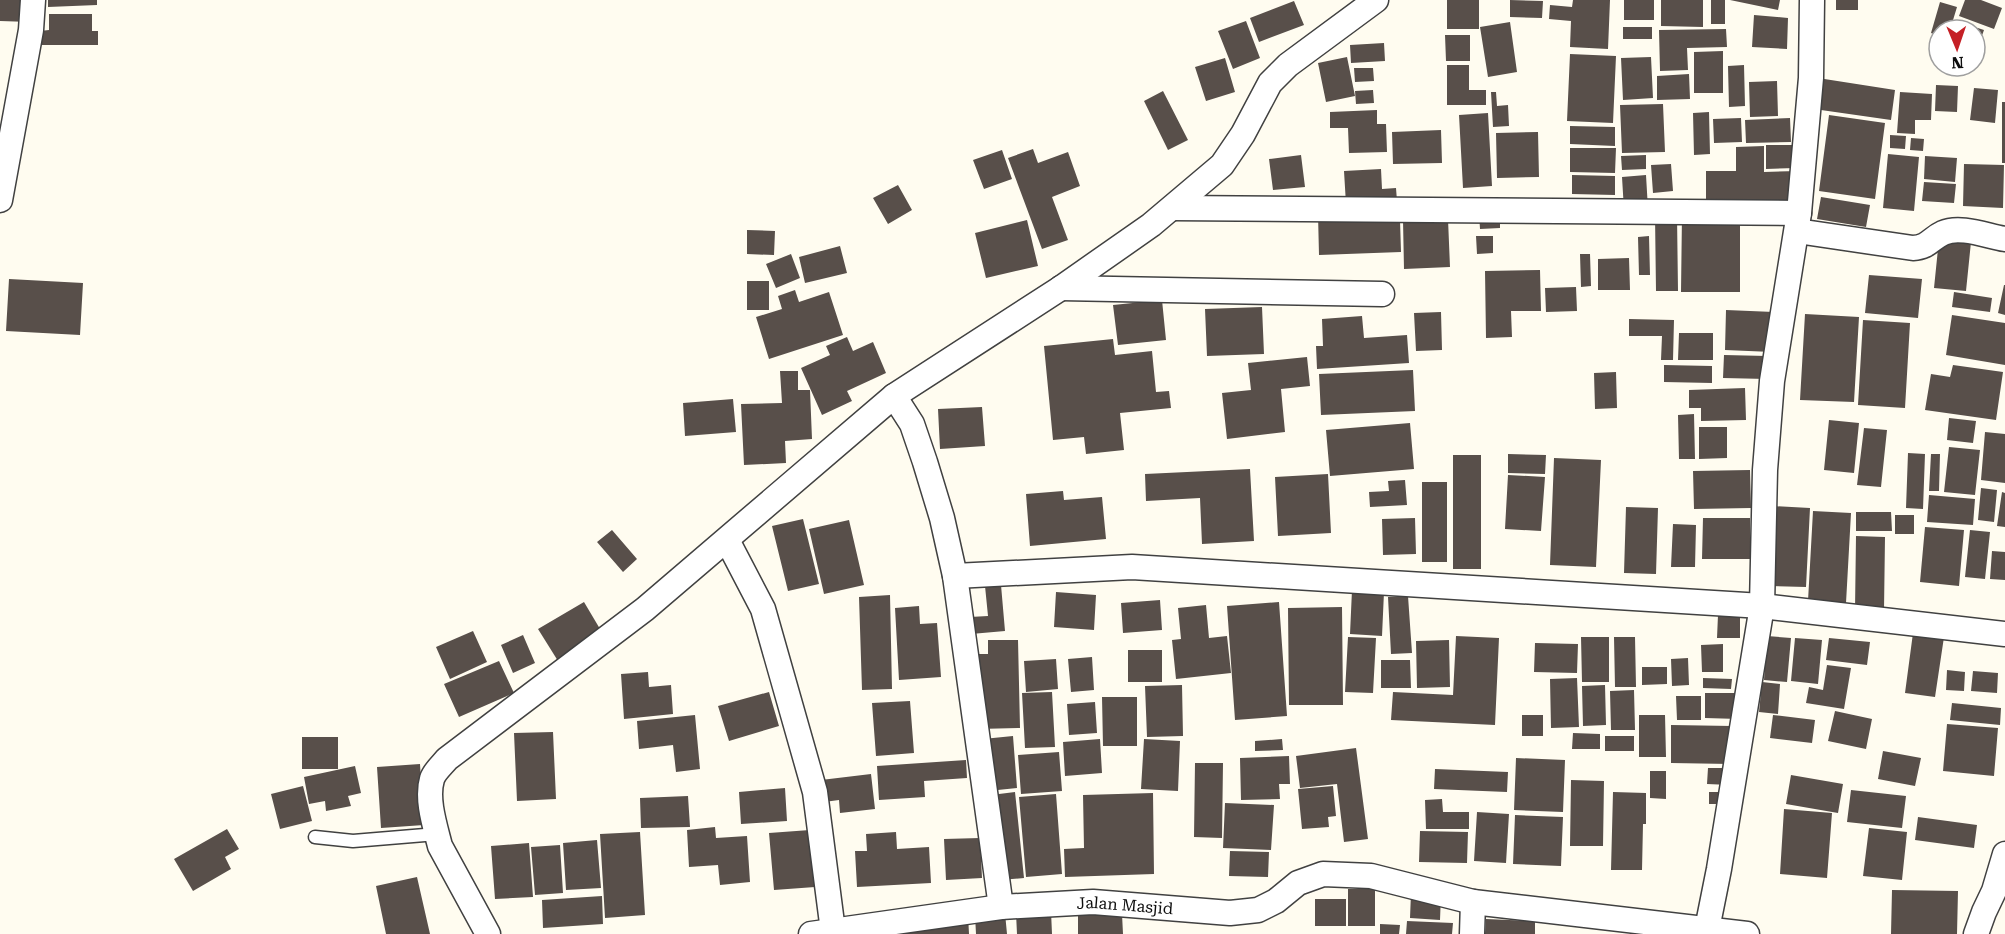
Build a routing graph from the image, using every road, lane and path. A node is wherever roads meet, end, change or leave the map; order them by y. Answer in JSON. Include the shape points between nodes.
{"nodes":[{"id":1,"x":33,"y":0,"type":"edge"},
{"id":2,"x":1376,"y":0,"type":"edge"},
{"id":3,"x":1812,"y":0,"type":"edge"},
{"id":4,"x":0,"y":200,"type":"edge"},
{"id":5,"x":1172,"y":208,"type":"junction"},
{"id":6,"x":1798,"y":222,"type":"junction"},
{"id":7,"x":2005,"y":239,"type":"edge"},
{"id":8,"x":1061,"y":288,"type":"junction"},
{"id":9,"x":1382,"y":294,"type":"dead end"},
{"id":10,"x":894,"y":396,"type":"junction"},
{"id":11,"x":727,"y":540,"type":"junction"},
{"id":12,"x":955,"y":576,"type":"junction"},
{"id":13,"x":1762,"y":606,"type":"junction"},
{"id":14,"x":2005,"y":634,"type":"edge"},
{"id":15,"x":437,"y":834,"type":"junction"},
{"id":16,"x":315,"y":837,"type":"dead end"},
{"id":17,"x":2005,"y":854,"type":"edge"},
{"id":18,"x":1473,"y":902,"type":"junction"},
{"id":19,"x":1001,"y":907,"type":"junction"},
{"id":20,"x":1707,"y":929,"type":"junction"},
{"id":21,"x":822,"y":932,"type":"edge"},
{"id":22,"x":488,"y":934,"type":"edge"},
{"id":23,"x":1472,"y":934,"type":"edge"},
{"id":24,"x":1747,"y":934,"type":"edge"},
{"id":25,"x":1977,"y":934,"type":"edge"}],
"edges":[{"from":1,"to":4,"type":"street"},
{"from":2,"to":5,"type":"street","via":[[1288,64],[1270,83],[1222,165]]},
{"from":3,"to":6,"type":"street"},
{"from":5,"to":6,"type":"street"},
{"from":5,"to":8,"type":"street"},
{"from":6,"to":7,"type":"street","via":[[1913,249],[1923,248],[1942,234],[1956,230]]},
{"from":6,"to":13,"type":"street","via":[[1772,381],[1765,470]]},
{"from":8,"to":9,"type":"street"},
{"from":8,"to":10,"type":"street"},
{"from":10,"to":11,"type":"street"},
{"from":10,"to":12,"type":"street","via":[[912,424],[925,462]]},
{"from":11,"to":15,"type":"street","via":[[645,609],[447,759],[432,778],[431,803]]},
{"from":11,"to":21,"type":"street","via":[[763,609],[815,792]]},
{"from":12,"to":13,"type":"street","via":[[1132,567]]},
{"from":12,"to":19,"type":"street"},
{"from":13,"to":14,"type":"street"},
{"from":13,"to":20,"type":"street"},
{"from":15,"to":16,"type":"lane","via":[[353,841]]},
{"from":15,"to":22,"type":"street"},
{"from":17,"to":25,"type":"street"},
{"from":18,"to":19,"type":"street","name":"Jalan Masjid","via":[[1371,876],[1323,874],[1298,883],[1258,910],[1230,913],[1093,902]]},
{"from":18,"to":20,"type":"street","name":"Jalan Masjid"},
{"from":18,"to":23,"type":"street"},
{"from":19,"to":21,"type":"street","name":"Jalan Masjid"},
{"from":20,"to":24,"type":"street","name":"Jalan Masjid"}]}
